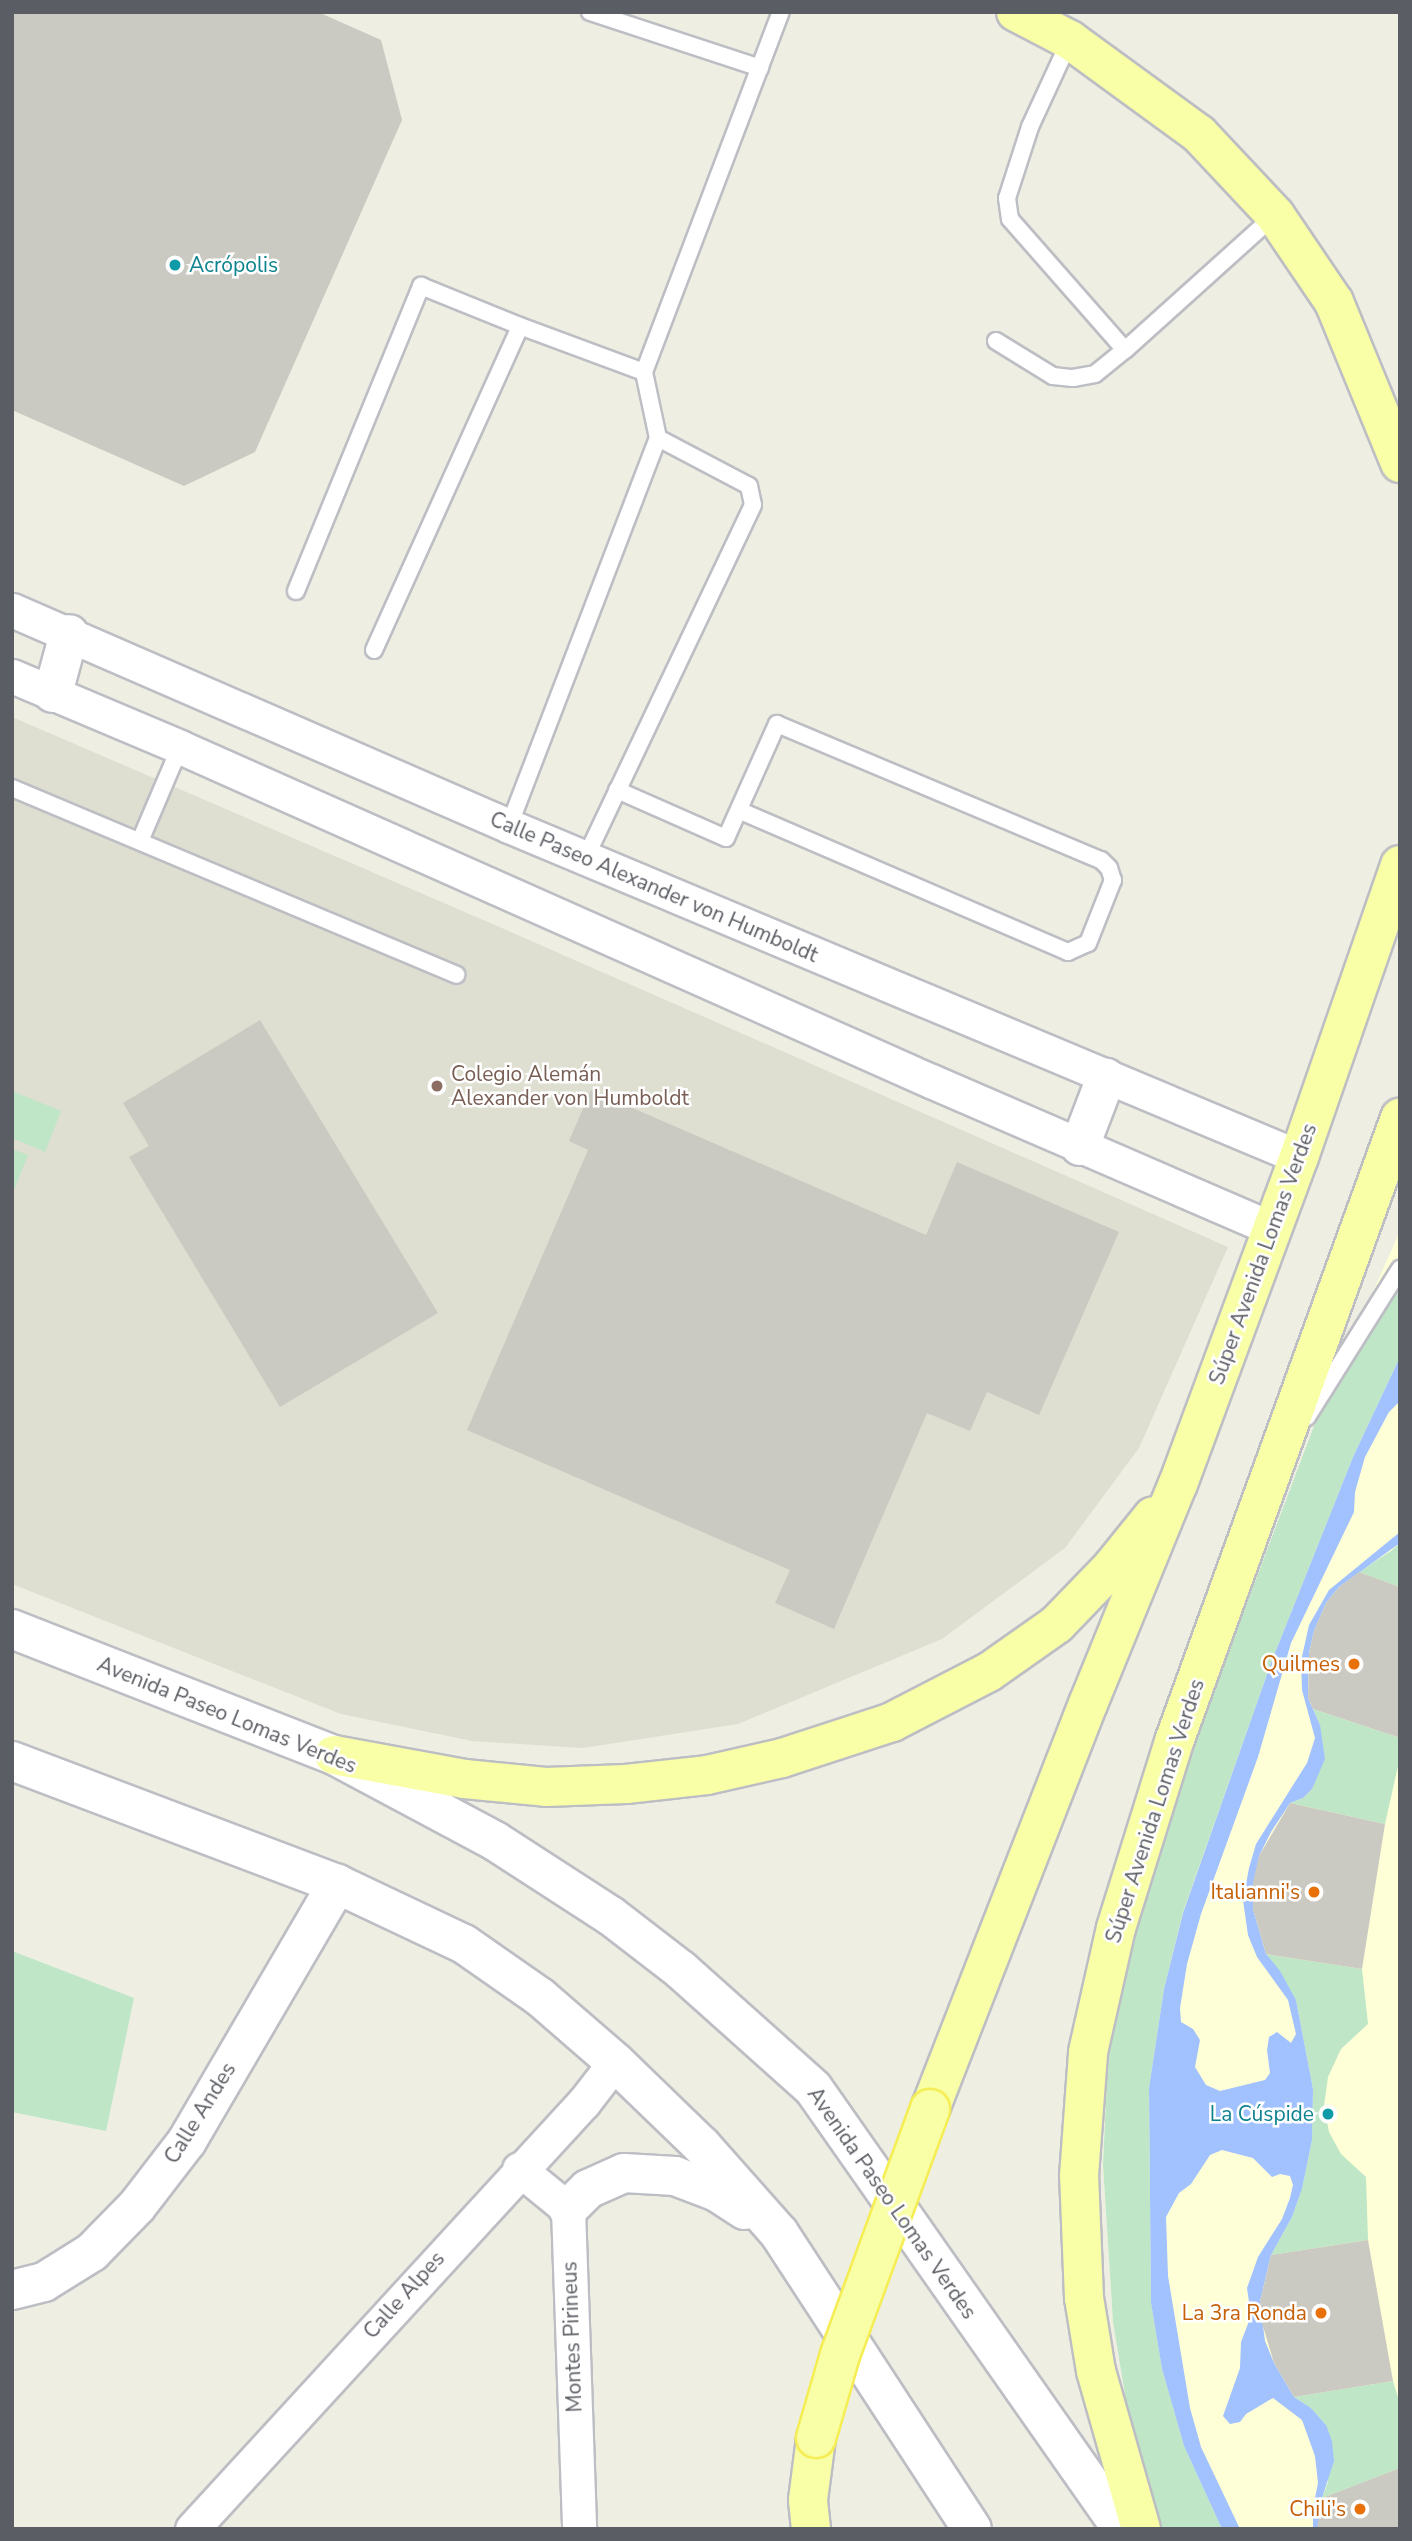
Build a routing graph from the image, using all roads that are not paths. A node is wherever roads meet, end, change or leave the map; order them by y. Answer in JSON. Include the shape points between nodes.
{"nodes":[{"id":1,"x":590,"y":12,"type":"edge"},
{"id":2,"x":781,"y":12,"type":"edge"},
{"id":3,"x":1016,"y":12,"type":"edge"},
{"id":4,"x":1070,"y":40,"type":"junction"},
{"id":5,"x":760,"y":68,"type":"junction"},
{"id":6,"x":1275,"y":215,"type":"junction"},
{"id":7,"x":520,"y":326,"type":"junction"},
{"id":8,"x":996,"y":341,"type":"dead end"},
{"id":9,"x":1125,"y":350,"type":"junction"},
{"id":10,"x":644,"y":372,"type":"junction"},
{"id":11,"x":658,"y":438,"type":"junction"},
{"id":12,"x":1400,"y":463,"type":"edge"},
{"id":13,"x":296,"y":591,"type":"dead end"},
{"id":14,"x":12,"y":610,"type":"edge"},
{"id":15,"x":69,"y":634,"type":"junction"},
{"id":16,"x":374,"y":650,"type":"dead end"},
{"id":17,"x":12,"y":676,"type":"edge"},
{"id":18,"x":53,"y":693,"type":"junction"},
{"id":19,"x":180,"y":747,"type":"junction"},
{"id":20,"x":12,"y":788,"type":"edge"},
{"id":21,"x":617,"y":790,"type":"junction"},
{"id":22,"x":739,"y":810,"type":"junction"},
{"id":23,"x":509,"y":826,"type":"junction"},
{"id":24,"x":140,"y":841,"type":"junction"},
{"id":25,"x":585,"y":859,"type":"junction"},
{"id":26,"x":1400,"y":865,"type":"edge"},
{"id":27,"x":456,"y":975,"type":"dead end"},
{"id":28,"x":1106,"y":1078,"type":"junction"},
{"id":29,"x":1400,"y":1118,"type":"edge"},
{"id":30,"x":1080,"y":1146,"type":"junction"},
{"id":31,"x":1299,"y":1157,"type":"junction"},
{"id":32,"x":1271,"y":1228,"type":"junction"},
{"id":33,"x":1400,"y":1269,"type":"edge"},
{"id":34,"x":1269,"y":1479,"type":"junction"},
{"id":35,"x":1178,"y":1484,"type":"junction"},
{"id":36,"x":12,"y":1629,"type":"edge"},
{"id":37,"x":334,"y":1755,"type":"junction"},
{"id":38,"x":12,"y":1761,"type":"edge"},
{"id":39,"x":337,"y":1884,"type":"junction"},
{"id":40,"x":615,"y":2062,"type":"junction"},
{"id":41,"x":519,"y":2169,"type":"junction"},
{"id":42,"x":568,"y":2209,"type":"junction"},
{"id":43,"x":779,"y":2233,"type":"junction"},
{"id":44,"x":12,"y":2290,"type":"edge"},
{"id":45,"x":191,"y":2529,"type":"edge"},
{"id":46,"x":579,"y":2529,"type":"edge"},
{"id":47,"x":811,"y":2529,"type":"edge"},
{"id":48,"x":972,"y":2529,"type":"edge"},
{"id":49,"x":1122,"y":2529,"type":"edge"},
{"id":50,"x":1141,"y":2529,"type":"edge"}],
"edges":[{"from":1,"to":5,"type":"lane"},
{"from":2,"to":5,"type":"lane"},
{"from":3,"to":4,"type":"main road"},
{"from":4,"to":6,"type":"main road","via":[[1199,134]]},
{"from":4,"to":9,"type":"lane","via":[[1030,127],[1007,198],[1010,219]]},
{"from":5,"to":10,"type":"lane"},
{"from":6,"to":9,"type":"lane"},
{"from":6,"to":12,"type":"main road","via":[[1334,302]]},
{"from":7,"to":10,"type":"lane"},
{"from":7,"to":13,"type":"lane","via":[[421,286]]},
{"from":7,"to":16,"type":"lane"},
{"from":8,"to":9,"type":"lane","via":[[1053,376],[1073,378],[1095,374]]},
{"from":10,"to":11,"type":"lane"},
{"from":11,"to":21,"type":"lane","via":[[749,486],[753,505]]},
{"from":11,"to":23,"type":"lane"},
{"from":14,"to":15,"type":"street","name":"Calle Paseo Alexander von Humboldt"},
{"from":15,"to":18,"type":"main road"},
{"from":15,"to":23,"type":"street","name":"Calle Paseo Alexander von Humboldt"},
{"from":17,"to":18,"type":"street"},
{"from":18,"to":19,"type":"street"},
{"from":19,"to":24,"type":"lane"},
{"from":19,"to":30,"type":"street"},
{"from":20,"to":24,"type":"lane"},
{"from":21,"to":22,"type":"lane","via":[[726,838]]},
{"from":21,"to":25,"type":"lane"},
{"from":22,"to":22,"type":"lane","via":[[777,724],[1101,860],[1112,880],[1088,943],[1068,952]]},
{"from":23,"to":25,"type":"street","name":"Calle Paseo Alexander von Humboldt"},
{"from":24,"to":27,"type":"lane"},
{"from":25,"to":28,"type":"street","name":"Calle Paseo Alexander von Humboldt"},
{"from":26,"to":31,"type":"main road","name":"Súper Avenida Lomas Verdes"},
{"from":28,"to":30,"type":"main road"},
{"from":28,"to":31,"type":"street","name":"Calle Paseo Alexander von Humboldt"},
{"from":29,"to":34,"type":"main road","name":"Súper Avenida Lomas Verdes"},
{"from":30,"to":32,"type":"street"},
{"from":31,"to":32,"type":"main road","name":"Súper Avenida Lomas Verdes"},
{"from":32,"to":35,"type":"main road","name":"Súper Avenida Lomas Verdes"},
{"from":33,"to":34,"type":"lane"},
{"from":34,"to":50,"type":"main road","name":"Súper Avenida Lomas Verdes","via":[[1175,1739],[1116,1928],[1088,2052],[1079,2176],[1084,2298],[1096,2371]]},
{"from":35,"to":37,"type":"main road","via":[[1112,1567],[1057,1623],[989,1672],[892,1721],[782,1758],[707,1775],[546,1787],[465,1779]]},
{"from":35,"to":47,"type":"main road","name":"Súper Avenida Lomas Verdes","bridge":true,"via":[[930,2109],[840,2355],[816,2438],[808,2500]]},
{"from":36,"to":37,"type":"main road","name":"Avenida Paseo Lomas Verdes"},
{"from":37,"to":49,"type":"main road","name":"Avenida Paseo Lomas Verdes","via":[[495,1841],[611,1916],[681,1970],[813,2088]]},
{"from":38,"to":39,"type":"main road"},
{"from":39,"to":40,"type":"main road","via":[[464,1944],[540,1997]]},
{"from":39,"to":44,"type":"main road","name":"Calle Andes","via":[[187,2141],[137,2206],[92,2252],[44,2282]]},
{"from":40,"to":41,"type":"street","name":"Calle Alpes","via":[[584,2102]]},
{"from":40,"to":43,"type":"main road","via":[[702,2146]]},
{"from":41,"to":42,"type":"street"},
{"from":41,"to":45,"type":"street","name":"Calle Alpes"},
{"from":42,"to":43,"type":"main road","via":[[588,2189],[624,2173],[675,2176],[717,2192]]},
{"from":42,"to":46,"type":"street","name":"Montes Pirineus"},
{"from":43,"to":48,"type":"main road"}]}
